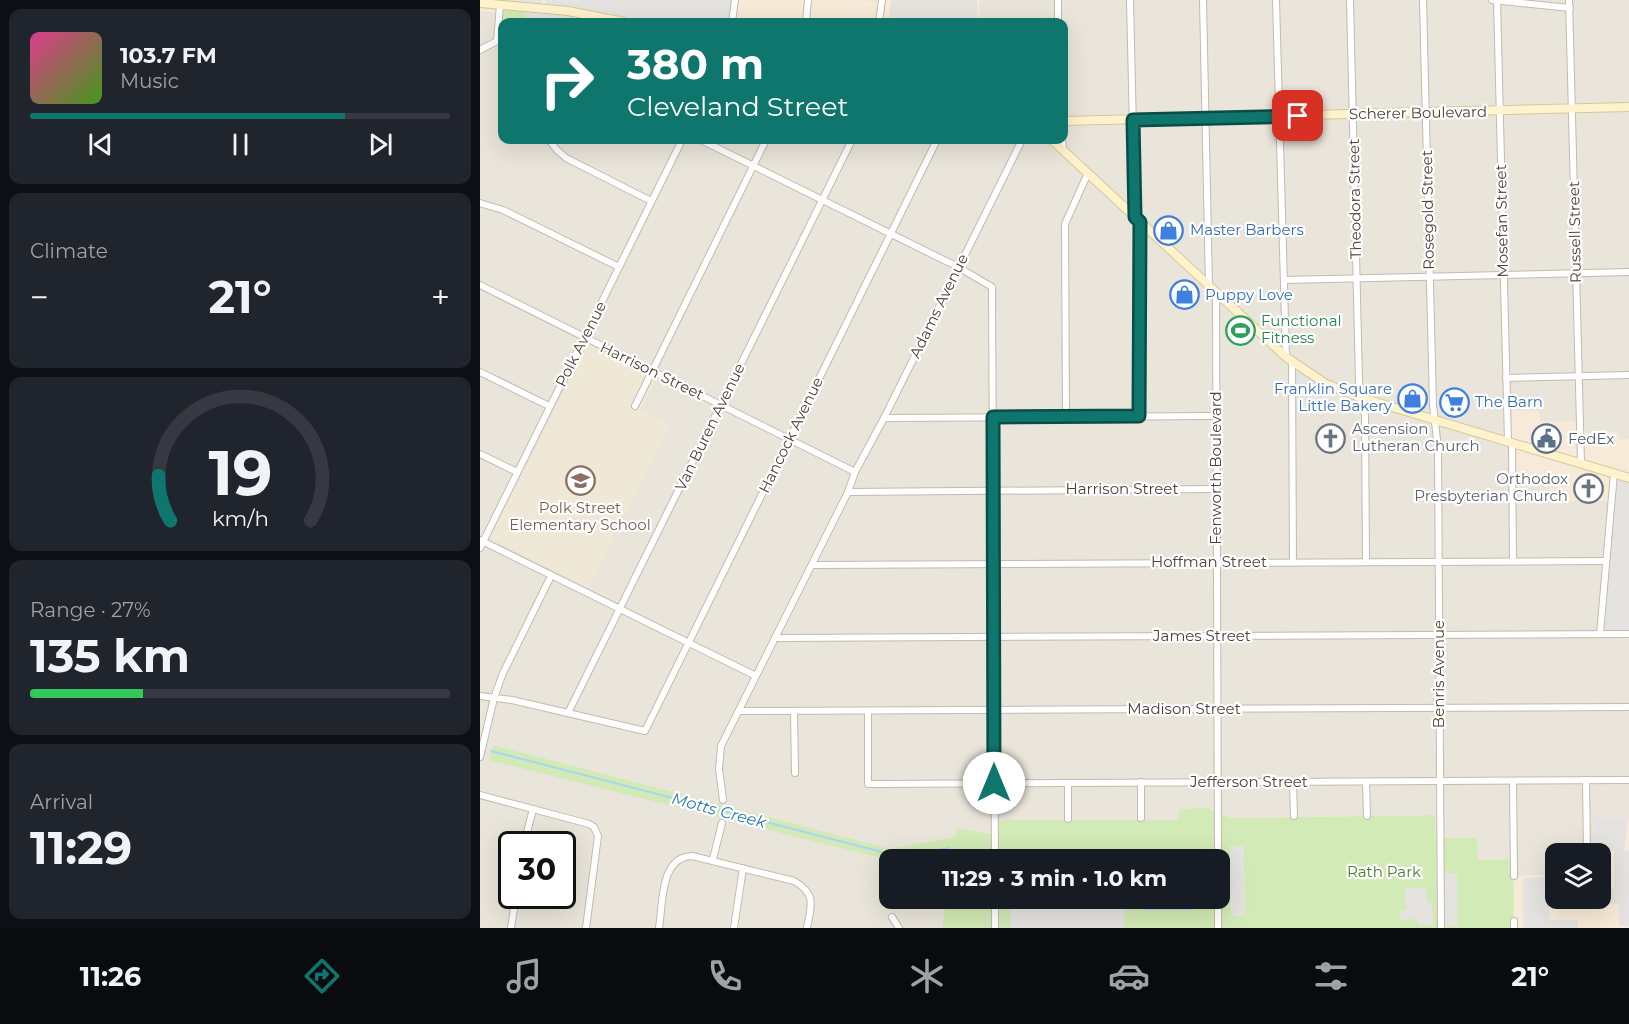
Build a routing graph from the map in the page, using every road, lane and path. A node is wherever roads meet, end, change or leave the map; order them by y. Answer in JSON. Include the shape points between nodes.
{"nodes":[{"id":1,"x":735,"y":0,"type":"edge"},
{"id":2,"x":808,"y":0,"type":"edge"},
{"id":3,"x":882,"y":0,"type":"edge"},
{"id":4,"x":1058,"y":0,"type":"edge"},
{"id":5,"x":1130,"y":0,"type":"edge"},
{"id":6,"x":1203,"y":0,"type":"edge"},
{"id":7,"x":1276,"y":0,"type":"edge"},
{"id":8,"x":1350,"y":0,"type":"edge"},
{"id":9,"x":1423,"y":0,"type":"edge"},
{"id":10,"x":1494,"y":0,"type":"edge"},
{"id":11,"x":1569,"y":0,"type":"edge"},
{"id":12,"x":480,"y":3,"type":"edge"},
{"id":13,"x":500,"y":5,"type":"junction"},
{"id":14,"x":1570,"y":8,"type":"junction"},
{"id":15,"x":500,"y":18,"type":"edge"},
{"id":16,"x":604,"y":18,"type":"edge"},
{"id":17,"x":733,"y":18,"type":"edge"},
{"id":18,"x":806,"y":18,"type":"edge"},
{"id":19,"x":880,"y":18,"type":"edge"},
{"id":20,"x":1058,"y":18,"type":"edge"},
{"id":21,"x":498,"y":44,"type":"edge"},
{"id":22,"x":480,"y":50,"type":"edge"},
{"id":23,"x":1629,"y":108,"type":"edge"},
{"id":24,"x":1572,"y":109,"type":"junction"},
{"id":25,"x":1499,"y":111,"type":"junction"},
{"id":26,"x":1426,"y":112,"type":"junction"},
{"id":27,"x":1353,"y":114,"type":"junction"},
{"id":28,"x":1280,"y":116,"type":"junction"},
{"id":29,"x":1206,"y":118,"type":"junction"},
{"id":30,"x":1133,"y":120,"type":"junction"},
{"id":31,"x":1068,"y":121,"type":"edge"},
{"id":32,"x":553,"y":144,"type":"edge"},
{"id":33,"x":680,"y":144,"type":"edge"},
{"id":34,"x":709,"y":144,"type":"edge"},
{"id":35,"x":764,"y":144,"type":"edge"},
{"id":36,"x":850,"y":144,"type":"edge"},
{"id":37,"x":935,"y":144,"type":"edge"},
{"id":38,"x":1020,"y":144,"type":"edge"},
{"id":39,"x":1056,"y":144,"type":"edge"},
{"id":40,"x":1062,"y":144,"type":"edge"},
{"id":41,"x":1063,"y":150,"type":"junction"},
{"id":42,"x":754,"y":166,"type":"junction"},
{"id":43,"x":1088,"y":173,"type":"junction"},
{"id":44,"x":822,"y":200,"type":"junction"},
{"id":45,"x":651,"y":201,"type":"junction"},
{"id":46,"x":480,"y":203,"type":"edge"},
{"id":47,"x":1138,"y":219,"type":"junction"},
{"id":48,"x":890,"y":233,"type":"junction"},
{"id":49,"x":619,"y":267,"type":"junction"},
{"id":50,"x":958,"y":267,"type":"junction"},
{"id":51,"x":1629,"y":272,"type":"edge"},
{"id":52,"x":1576,"y":273,"type":"junction"},
{"id":53,"x":1503,"y":275,"type":"junction"},
{"id":54,"x":1430,"y":277,"type":"junction"},
{"id":55,"x":1356,"y":279,"type":"junction"},
{"id":56,"x":1284,"y":280,"type":"junction"},
{"id":57,"x":480,"y":285,"type":"edge"},
{"id":58,"x":1213,"y":290,"type":"junction"},
{"id":59,"x":584,"y":337,"type":"junction"},
{"id":60,"x":1289,"y":360,"type":"junction"},
{"id":61,"x":652,"y":371,"type":"junction"},
{"id":62,"x":480,"y":372,"type":"edge"},
{"id":63,"x":1629,"y":375,"type":"edge"},
{"id":64,"x":1578,"y":376,"type":"junction"},
{"id":65,"x":1506,"y":378,"type":"junction"},
{"id":66,"x":1362,"y":398,"type":"junction"},
{"id":67,"x":721,"y":405,"type":"junction"},
{"id":68,"x":549,"y":406,"type":"junction"},
{"id":69,"x":635,"y":406,"type":"dead end"},
{"id":70,"x":1139,"y":416,"type":"junction"},
{"id":71,"x":1216,"y":416,"type":"junction"},
{"id":72,"x":993,"y":417,"type":"junction"},
{"id":73,"x":1066,"y":417,"type":"junction"},
{"id":74,"x":884,"y":418,"type":"junction"},
{"id":75,"x":1436,"y":420,"type":"junction"},
{"id":76,"x":789,"y":438,"type":"junction"},
{"id":77,"x":1510,"y":442,"type":"junction"},
{"id":78,"x":480,"y":454,"type":"edge"},
{"id":79,"x":1581,"y":463,"type":"junction"},
{"id":80,"x":517,"y":472,"type":"junction"},
{"id":81,"x":855,"y":472,"type":"junction"},
{"id":82,"x":1614,"y":473,"type":"junction"},
{"id":83,"x":1629,"y":478,"type":"edge"},
{"id":84,"x":1216,"y":489,"type":"junction"},
{"id":85,"x":993,"y":490,"type":"junction"},
{"id":86,"x":848,"y":492,"type":"junction"},
{"id":87,"x":481,"y":543,"type":"edge"},
{"id":88,"x":1366,"y":561,"type":"junction"},
{"id":89,"x":1439,"y":561,"type":"junction"},
{"id":90,"x":1513,"y":561,"type":"junction"},
{"id":91,"x":1606,"y":561,"type":"junction"},
{"id":92,"x":1216,"y":562,"type":"junction"},
{"id":93,"x":1293,"y":562,"type":"junction"},
{"id":94,"x":994,"y":563,"type":"junction"},
{"id":95,"x":812,"y":565,"type":"junction"},
{"id":96,"x":551,"y":576,"type":"junction"},
{"id":97,"x":620,"y":609,"type":"junction"},
{"id":98,"x":1629,"y":633,"type":"edge"},
{"id":99,"x":1439,"y":634,"type":"junction"},
{"id":100,"x":1600,"y":634,"type":"junction"},
{"id":101,"x":1217,"y":636,"type":"junction"},
{"id":102,"x":994,"y":637,"type":"junction"},
{"id":103,"x":776,"y":638,"type":"junction"},
{"id":104,"x":688,"y":643,"type":"junction"},
{"id":105,"x":756,"y":676,"type":"junction"},
{"id":106,"x":480,"y":696,"type":"edge"},
{"id":107,"x":494,"y":698,"type":"junction"},
{"id":108,"x":1629,"y":706,"type":"edge"},
{"id":109,"x":1440,"y":708,"type":"junction"},
{"id":110,"x":1217,"y":709,"type":"junction"},
{"id":111,"x":994,"y":710,"type":"junction"},
{"id":112,"x":739,"y":711,"type":"junction"},
{"id":113,"x":794,"y":711,"type":"junction"},
{"id":114,"x":868,"y":711,"type":"junction"},
{"id":115,"x":568,"y":713,"type":"junction"},
{"id":116,"x":480,"y":757,"type":"edge"},
{"id":117,"x":795,"y":773,"type":"dead end"},
{"id":118,"x":1586,"y":780,"type":"junction"},
{"id":119,"x":1629,"y":780,"type":"edge"},
{"id":120,"x":1440,"y":781,"type":"junction"},
{"id":121,"x":1513,"y":781,"type":"junction"},
{"id":122,"x":1141,"y":782,"type":"junction"},
{"id":123,"x":1217,"y":782,"type":"junction"},
{"id":124,"x":1293,"y":782,"type":"junction"},
{"id":125,"x":1366,"y":782,"type":"junction"},
{"id":126,"x":994,"y":783,"type":"junction"},
{"id":127,"x":1068,"y":783,"type":"junction"},
{"id":128,"x":480,"y":795,"type":"edge"},
{"id":129,"x":723,"y":800,"type":"dead end"},
{"id":130,"x":533,"y":809,"type":"junction"},
{"id":131,"x":1294,"y":816,"type":"dead end"},
{"id":132,"x":1367,"y":816,"type":"dead end"},
{"id":133,"x":1141,"y":818,"type":"dead end"},
{"id":134,"x":1068,"y":819,"type":"dead end"},
{"id":135,"x":722,"y":823,"type":"dead end"},
{"id":136,"x":528,"y":831,"type":"edge"},
{"id":137,"x":1587,"y":843,"type":"edge"},
{"id":138,"x":995,"y":849,"type":"edge"},
{"id":139,"x":1218,"y":849,"type":"edge"},
{"id":140,"x":712,"y":859,"type":"junction"},
{"id":141,"x":743,"y":868,"type":"junction"},
{"id":142,"x":1514,"y":876,"type":"dead end"},
{"id":143,"x":514,"y":909,"type":"edge"},
{"id":144,"x":995,"y":909,"type":"edge"},
{"id":145,"x":1218,"y":909,"type":"edge"},
{"id":146,"x":892,"y":917,"type":"dead end"},
{"id":147,"x":511,"y":928,"type":"edge"},
{"id":148,"x":586,"y":928,"type":"edge"},
{"id":149,"x":659,"y":928,"type":"edge"},
{"id":150,"x":734,"y":928,"type":"edge"},
{"id":151,"x":807,"y":928,"type":"edge"},
{"id":152,"x":899,"y":928,"type":"edge"},
{"id":153,"x":995,"y":928,"type":"edge"},
{"id":154,"x":1218,"y":928,"type":"edge"},
{"id":155,"x":1441,"y":928,"type":"edge"}],
"edges":[{"from":1,"to":17,"type":"street"},
{"from":2,"to":18,"type":"street"},
{"from":3,"to":19,"type":"street"},
{"from":4,"to":20,"type":"street"},
{"from":5,"to":30,"type":"street"},
{"from":6,"to":29,"type":"street","name":"Fenworth Boulevard"},
{"from":7,"to":28,"type":"street"},
{"from":8,"to":27,"type":"street","name":"Theodora Street"},
{"from":9,"to":26,"type":"street","name":"Rosegold Street"},
{"from":10,"to":14,"type":"street"},
{"from":10,"to":25,"type":"street","name":"Mosefan Street"},
{"from":11,"to":14,"type":"street","name":"Russell Street"},
{"from":12,"to":13,"type":"main road"},
{"from":13,"to":15,"type":"street"},
{"from":13,"to":16,"type":"main road"},
{"from":14,"to":24,"type":"street","name":"Russell Street"},
{"from":21,"to":22,"type":"street"},
{"from":23,"to":24,"type":"main road","name":"Scherer Boulevard"},
{"from":24,"to":25,"type":"main road","name":"Scherer Boulevard"},
{"from":24,"to":52,"type":"street","name":"Russell Street"},
{"from":25,"to":26,"type":"main road","name":"Scherer Boulevard"},
{"from":25,"to":53,"type":"street","name":"Mosefan Street"},
{"from":26,"to":27,"type":"main road","name":"Scherer Boulevard"},
{"from":26,"to":54,"type":"street","name":"Rosegold Street"},
{"from":27,"to":28,"type":"main road","name":"Scherer Boulevard"},
{"from":27,"to":55,"type":"street","name":"Theodora Street"},
{"from":28,"to":29,"type":"main road","name":"Scherer Boulevard"},
{"from":28,"to":56,"type":"street"},
{"from":29,"to":30,"type":"main road","name":"Scherer Boulevard"},
{"from":29,"to":58,"type":"street","name":"Fenworth Boulevard"},
{"from":30,"to":31,"type":"main road","name":"Scherer Boulevard"},
{"from":30,"to":47,"type":"street"},
{"from":32,"to":45,"type":"street","via":[[566,158]]},
{"from":33,"to":45,"type":"street","name":"Polk Avenue"},
{"from":34,"to":42,"type":"street"},
{"from":35,"to":42,"type":"street"},
{"from":36,"to":44,"type":"street","name":"Van Buren Avenue"},
{"from":37,"to":48,"type":"street","name":"Hancock Avenue"},
{"from":38,"to":50,"type":"street","name":"Adams Avenue"},
{"from":39,"to":41,"type":"main road"},
{"from":40,"to":41,"type":"street"},
{"from":41,"to":43,"type":"main road"},
{"from":42,"to":44,"type":"street"},
{"from":42,"to":61,"type":"street"},
{"from":43,"to":47,"type":"main road"},
{"from":43,"to":73,"type":"street","via":[[1065,224]]},
{"from":44,"to":48,"type":"street"},
{"from":44,"to":67,"type":"street","name":"Van Buren Avenue"},
{"from":45,"to":49,"type":"street","name":"Polk Avenue"},
{"from":46,"to":49,"type":"street","via":[[503,210]]},
{"from":47,"to":58,"type":"main road"},
{"from":47,"to":70,"type":"street"},
{"from":48,"to":50,"type":"street"},
{"from":48,"to":76,"type":"street","name":"Hancock Avenue"},
{"from":49,"to":59,"type":"street","name":"Polk Avenue"},
{"from":50,"to":72,"type":"street","via":[[989,284],[992,291]]},
{"from":50,"to":74,"type":"street","name":"Adams Avenue"},
{"from":51,"to":52,"type":"street"},
{"from":52,"to":53,"type":"street"},
{"from":52,"to":64,"type":"street","name":"Russell Street"},
{"from":53,"to":54,"type":"street"},
{"from":53,"to":65,"type":"street","name":"Mosefan Street"},
{"from":54,"to":55,"type":"street"},
{"from":54,"to":75,"type":"street","name":"Rosegold Street"},
{"from":55,"to":56,"type":"street"},
{"from":55,"to":66,"type":"street","name":"Theodora Street"},
{"from":56,"to":60,"type":"street"},
{"from":57,"to":59,"type":"street","name":"Harrison Street"},
{"from":58,"to":60,"type":"main road"},
{"from":58,"to":71,"type":"street","name":"Fenworth Boulevard"},
{"from":59,"to":61,"type":"street","name":"Harrison Street"},
{"from":59,"to":68,"type":"street","name":"Polk Avenue"},
{"from":60,"to":66,"type":"main road","via":[[1326,384]]},
{"from":60,"to":93,"type":"street"},
{"from":61,"to":67,"type":"street","name":"Harrison Street"},
{"from":61,"to":69,"type":"street"},
{"from":62,"to":68,"type":"street"},
{"from":63,"to":64,"type":"street"},
{"from":64,"to":65,"type":"street"},
{"from":64,"to":79,"type":"street","name":"Russell Street"},
{"from":65,"to":77,"type":"street","name":"Mosefan Street"},
{"from":66,"to":75,"type":"main road"},
{"from":66,"to":88,"type":"street","name":"Theodora Street"},
{"from":67,"to":76,"type":"street","name":"Harrison Street"},
{"from":67,"to":97,"type":"street","name":"Van Buren Avenue"},
{"from":68,"to":80,"type":"street","name":"Polk Avenue"},
{"from":70,"to":71,"type":"street"},
{"from":70,"to":73,"type":"street"},
{"from":71,"to":84,"type":"street","name":"Fenworth Boulevard"},
{"from":72,"to":73,"type":"street"},
{"from":72,"to":74,"type":"street"},
{"from":72,"to":85,"type":"street"},
{"from":74,"to":81,"type":"street","name":"Adams Avenue"},
{"from":75,"to":77,"type":"main road"},
{"from":75,"to":89,"type":"street","name":"Benris Avenue"},
{"from":76,"to":81,"type":"street","name":"Harrison Street"},
{"from":76,"to":104,"type":"street","name":"Hancock Avenue"},
{"from":77,"to":79,"type":"main road"},
{"from":77,"to":90,"type":"street","name":"Mosefan Street"},
{"from":78,"to":80,"type":"street"},
{"from":79,"to":82,"type":"main road"},
{"from":80,"to":87,"type":"street","name":"Polk Avenue"},
{"from":81,"to":86,"type":"street","name":"Adams Avenue"},
{"from":82,"to":83,"type":"main road"},
{"from":82,"to":91,"type":"street"},
{"from":84,"to":85,"type":"street","name":"Harrison Street"},
{"from":84,"to":92,"type":"street","name":"Fenworth Boulevard"},
{"from":85,"to":86,"type":"street","name":"Harrison Street"},
{"from":85,"to":94,"type":"street"},
{"from":86,"to":95,"type":"street"},
{"from":87,"to":96,"type":"street"},
{"from":88,"to":89,"type":"street","name":"Hoffman Street"},
{"from":88,"to":93,"type":"street","name":"Hoffman Street"},
{"from":89,"to":90,"type":"street","name":"Hoffman Street"},
{"from":89,"to":99,"type":"street","name":"Benris Avenue"},
{"from":90,"to":91,"type":"street","name":"Hoffman Street"},
{"from":91,"to":100,"type":"street"},
{"from":92,"to":93,"type":"street","name":"Hoffman Street"},
{"from":92,"to":94,"type":"street","name":"Hoffman Street"},
{"from":92,"to":101,"type":"street","name":"Fenworth Boulevard"},
{"from":94,"to":95,"type":"street","name":"Hoffman Street"},
{"from":94,"to":102,"type":"street"},
{"from":95,"to":103,"type":"street"},
{"from":96,"to":97,"type":"street"},
{"from":96,"to":107,"type":"street"},
{"from":97,"to":104,"type":"street"},
{"from":97,"to":115,"type":"street","name":"Van Buren Avenue"},
{"from":98,"to":100,"type":"street","name":"James Street"},
{"from":99,"to":100,"type":"street","name":"James Street"},
{"from":99,"to":101,"type":"street","name":"James Street"},
{"from":99,"to":109,"type":"street","name":"Benris Avenue"},
{"from":101,"to":102,"type":"street","name":"James Street"},
{"from":101,"to":110,"type":"street","name":"Fenworth Boulevard"},
{"from":102,"to":103,"type":"street","name":"James Street"},
{"from":102,"to":111,"type":"street"},
{"from":103,"to":105,"type":"street"},
{"from":104,"to":105,"type":"street"},
{"from":104,"to":115,"type":"street","name":"Hancock Avenue","via":[[645,731]]},
{"from":105,"to":112,"type":"street"},
{"from":106,"to":107,"type":"street"},
{"from":107,"to":115,"type":"street"},
{"from":107,"to":116,"type":"street"},
{"from":108,"to":109,"type":"street","name":"Madison Street"},
{"from":109,"to":110,"type":"street","name":"Madison Street"},
{"from":109,"to":120,"type":"street","name":"Benris Avenue"},
{"from":110,"to":111,"type":"street","name":"Madison Street"},
{"from":110,"to":123,"type":"street","name":"Fenworth Boulevard"},
{"from":111,"to":114,"type":"street","name":"Madison Street"},
{"from":111,"to":126,"type":"street"},
{"from":112,"to":113,"type":"street","name":"Madison Street"},
{"from":112,"to":129,"type":"street","via":[[719,759]]},
{"from":113,"to":114,"type":"street","name":"Madison Street"},
{"from":113,"to":117,"type":"street"},
{"from":114,"to":126,"type":"street","name":"Jefferson Street","via":[[868,784]]},
{"from":118,"to":119,"type":"street","name":"Jefferson Street"},
{"from":118,"to":121,"type":"street","name":"Jefferson Street"},
{"from":118,"to":137,"type":"street"},
{"from":120,"to":121,"type":"street","name":"Jefferson Street"},
{"from":120,"to":125,"type":"street","name":"Jefferson Street"},
{"from":120,"to":155,"type":"street","name":"Benris Avenue"},
{"from":121,"to":142,"type":"street"},
{"from":122,"to":123,"type":"street","name":"Jefferson Street"},
{"from":122,"to":127,"type":"street","name":"Jefferson Street"},
{"from":122,"to":133,"type":"street"},
{"from":123,"to":124,"type":"street","name":"Jefferson Street"},
{"from":123,"to":139,"type":"street","name":"Fenworth Boulevard"},
{"from":124,"to":125,"type":"street","name":"Jefferson Street"},
{"from":124,"to":131,"type":"street"},
{"from":125,"to":132,"type":"street"},
{"from":126,"to":127,"type":"street","name":"Jefferson Street"},
{"from":126,"to":138,"type":"street"},
{"from":127,"to":134,"type":"street"},
{"from":128,"to":130,"type":"street"},
{"from":130,"to":136,"type":"street"},
{"from":130,"to":148,"type":"street","via":[[594,827],[597,850]]},
{"from":135,"to":140,"type":"street"},
{"from":140,"to":141,"type":"street"},
{"from":140,"to":149,"type":"street","via":[[692,856],[676,860],[670,867]]},
{"from":141,"to":150,"type":"street"},
{"from":141,"to":151,"type":"street","via":[[794,882],[807,890]]},
{"from":143,"to":147,"type":"street"},
{"from":144,"to":153,"type":"street"},
{"from":145,"to":154,"type":"street"},
{"from":146,"to":152,"type":"street"}]}
